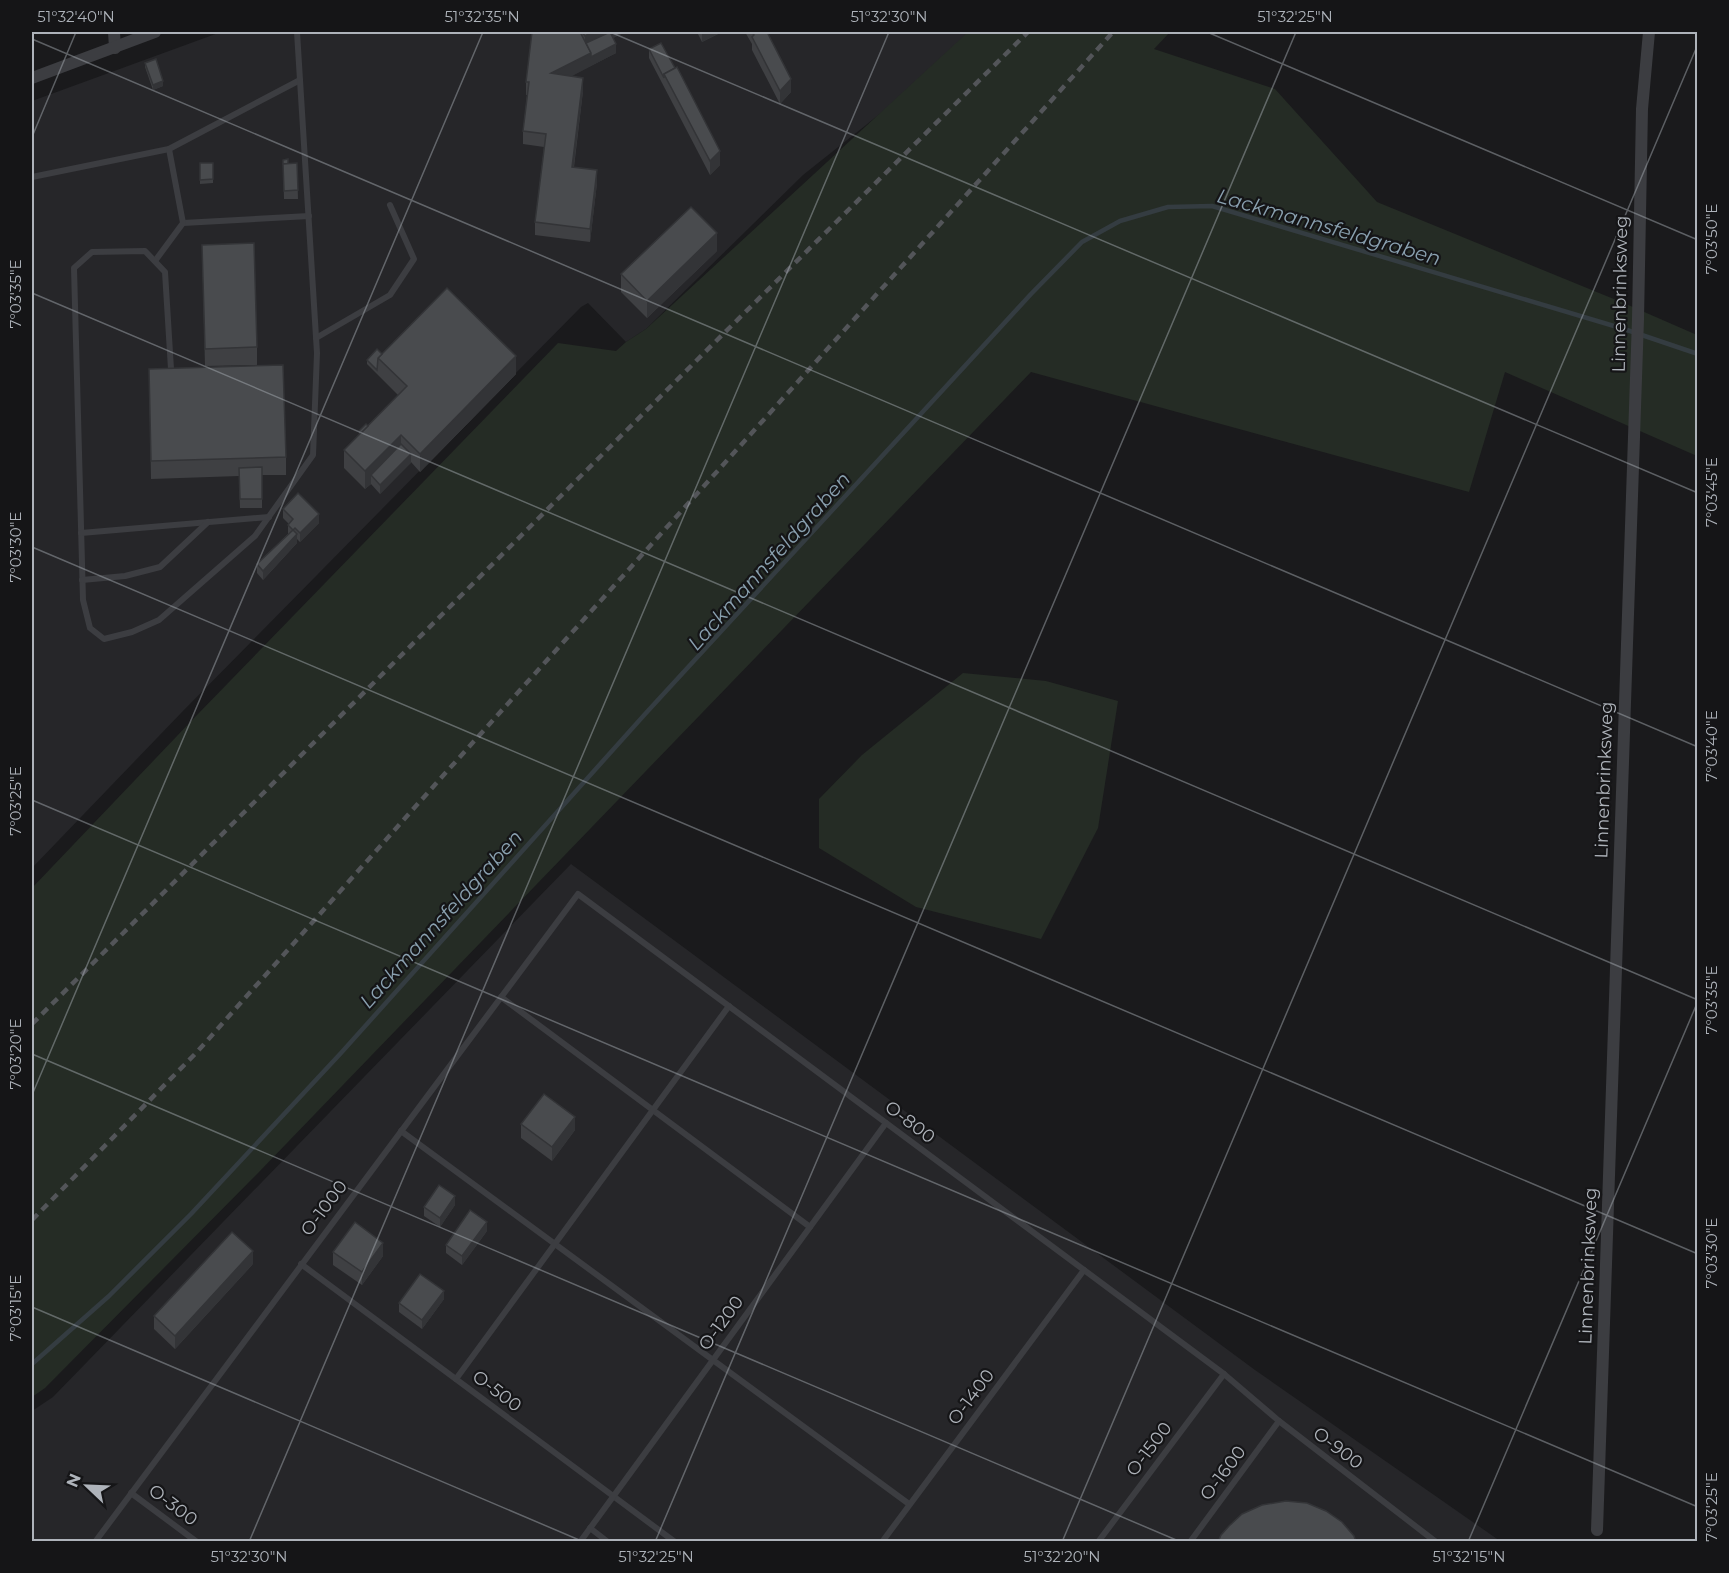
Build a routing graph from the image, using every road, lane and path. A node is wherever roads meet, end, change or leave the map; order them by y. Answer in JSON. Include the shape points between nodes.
{"nodes":[{"id":1,"x":114,"y":32,"type":"edge"},
{"id":2,"x":155,"y":32,"type":"edge"},
{"id":3,"x":297,"y":32,"type":"edge"},
{"id":4,"x":1649,"y":32,"type":"edge"},
{"id":5,"x":115,"y":48,"type":"junction"},
{"id":6,"x":32,"y":78,"type":"edge"},
{"id":7,"x":300,"y":80,"type":"junction"},
{"id":8,"x":169,"y":149,"type":"junction"},
{"id":9,"x":32,"y":177,"type":"edge"},
{"id":10,"x":390,"y":205,"type":"dead end"},
{"id":11,"x":309,"y":216,"type":"junction"},
{"id":12,"x":183,"y":223,"type":"junction"},
{"id":13,"x":155,"y":261,"type":"junction"},
{"id":14,"x":316,"y":338,"type":"junction"},
{"id":15,"x":171,"y":369,"type":"edge"},
{"id":16,"x":269,"y":517,"type":"junction"},
{"id":17,"x":208,"y":522,"type":"junction"},
{"id":18,"x":81,"y":533,"type":"junction"},
{"id":19,"x":82,"y":580,"type":"junction"},
{"id":20,"x":578,"y":894,"type":"joint"},
{"id":21,"x":501,"y":997,"type":"junction"},
{"id":22,"x":729,"y":1006,"type":"junction"},
{"id":23,"x":653,"y":1110,"type":"junction"},
{"id":24,"x":886,"y":1123,"type":"junction"},
{"id":25,"x":401,"y":1131,"type":"junction"},
{"id":26,"x":810,"y":1227,"type":"junction"},
{"id":27,"x":555,"y":1244,"type":"junction"},
{"id":28,"x":302,"y":1264,"type":"junction"},
{"id":29,"x":1084,"y":1270,"type":"junction"},
{"id":30,"x":713,"y":1359,"type":"junction"},
{"id":31,"x":1224,"y":1374,"type":"junction"},
{"id":32,"x":456,"y":1379,"type":"junction"},
{"id":33,"x":1279,"y":1421,"type":"junction"},
{"id":34,"x":131,"y":1493,"type":"junction"},
{"id":35,"x":613,"y":1497,"type":"junction"},
{"id":36,"x":909,"y":1504,"type":"junction"},
{"id":37,"x":590,"y":1528,"type":"junction"},
{"id":38,"x":1597,"y":1536,"type":"edge"},
{"id":39,"x":95,"y":1542,"type":"edge"},
{"id":40,"x":197,"y":1542,"type":"edge"},
{"id":41,"x":580,"y":1542,"type":"edge"},
{"id":42,"x":609,"y":1542,"type":"edge"},
{"id":43,"x":675,"y":1542,"type":"edge"},
{"id":44,"x":882,"y":1542,"type":"edge"},
{"id":45,"x":1098,"y":1542,"type":"edge"},
{"id":46,"x":1190,"y":1542,"type":"edge"},
{"id":47,"x":1436,"y":1542,"type":"edge"}],
"edges":[{"from":1,"to":5,"type":"street"},
{"from":2,"to":5,"type":"street"},
{"from":3,"to":7,"type":"lane"},
{"from":4,"to":38,"type":"street","name":"Linnenbrinksweg","via":[[1642,109]]},
{"from":5,"to":6,"type":"street"},
{"from":7,"to":8,"type":"lane"},
{"from":7,"to":11,"type":"lane"},
{"from":8,"to":9,"type":"lane"},
{"from":8,"to":12,"type":"lane"},
{"from":10,"to":14,"type":"lane","via":[[414,259],[390,295]]},
{"from":11,"to":12,"type":"lane"},
{"from":11,"to":14,"type":"lane"},
{"from":12,"to":13,"type":"lane"},
{"from":13,"to":15,"type":"lane","via":[[165,272]]},
{"from":13,"to":18,"type":"lane","via":[[145,251],[92,252],[74,268]]},
{"from":14,"to":16,"type":"lane","via":[[313,455]]},
{"from":16,"to":17,"type":"lane"},
{"from":16,"to":19,"type":"lane","via":[[255,536],[159,620],[132,632],[105,639],[90,628]]},
{"from":17,"to":18,"type":"lane"},
{"from":17,"to":19,"type":"lane","via":[[160,567],[125,576]]},
{"from":18,"to":19,"type":"lane"},
{"from":20,"to":21,"type":"lane","name":"O-1000"},
{"from":20,"to":22,"type":"lane","name":"O-800"},
{"from":21,"to":23,"type":"lane"},
{"from":21,"to":25,"type":"lane","name":"O-1000"},
{"from":22,"to":23,"type":"lane"},
{"from":22,"to":24,"type":"lane","name":"O-800"},
{"from":23,"to":26,"type":"lane"},
{"from":23,"to":27,"type":"lane"},
{"from":24,"to":26,"type":"lane","name":"O-1200"},
{"from":24,"to":29,"type":"lane","name":"O-800"},
{"from":25,"to":27,"type":"lane"},
{"from":25,"to":28,"type":"lane","name":"O-1000"},
{"from":26,"to":30,"type":"lane","name":"O-1200"},
{"from":27,"to":30,"type":"lane"},
{"from":27,"to":32,"type":"lane"},
{"from":28,"to":32,"type":"lane","name":"O-500"},
{"from":28,"to":34,"type":"lane","name":"O-1000"},
{"from":29,"to":31,"type":"lane","name":"O-800"},
{"from":29,"to":36,"type":"lane","name":"O-1400"},
{"from":30,"to":35,"type":"lane","name":"O-1200"},
{"from":30,"to":36,"type":"lane"},
{"from":31,"to":33,"type":"lane","name":"O-900"},
{"from":31,"to":45,"type":"lane","name":"O-1500"},
{"from":32,"to":35,"type":"lane","name":"O-500"},
{"from":33,"to":46,"type":"lane","name":"O-1600"},
{"from":33,"to":47,"type":"lane","name":"O-900"},
{"from":34,"to":39,"type":"lane","name":"O-1000"},
{"from":34,"to":40,"type":"lane","name":"O-300"},
{"from":35,"to":37,"type":"lane","name":"O-1200"},
{"from":35,"to":43,"type":"lane","name":"O-500"},
{"from":36,"to":44,"type":"lane","name":"O-1400"},
{"from":37,"to":41,"type":"lane","name":"O-1200"},
{"from":37,"to":42,"type":"lane"}]}
